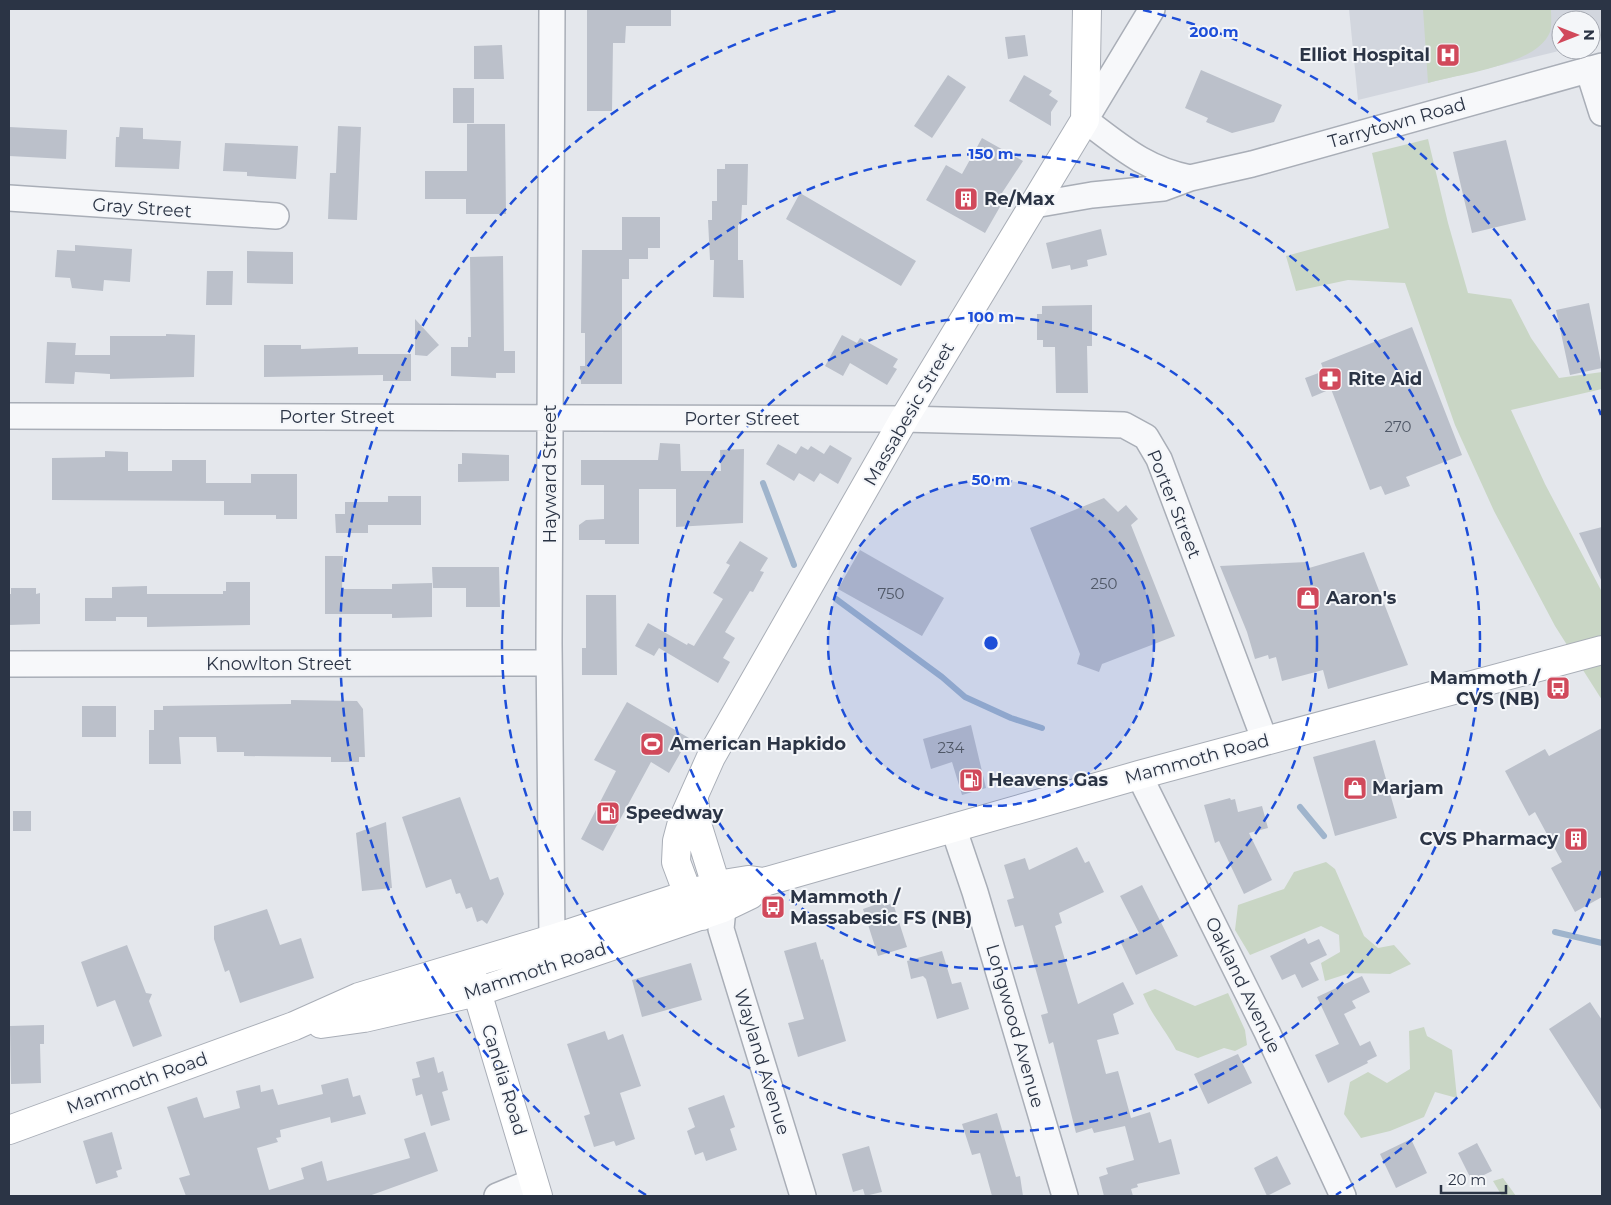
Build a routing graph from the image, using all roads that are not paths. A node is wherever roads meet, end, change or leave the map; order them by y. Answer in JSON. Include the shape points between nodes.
{"nodes":[{"id":1,"x":552,"y":9,"type":"edge"},
{"id":2,"x":1087,"y":9,"type":"edge"},
{"id":3,"x":1152,"y":9,"type":"edge"},
{"id":4,"x":1595,"y":67,"type":"edge"},
{"id":5,"x":1602,"y":114,"type":"edge"},
{"id":6,"x":1085,"y":120,"type":"junction"},
{"id":7,"x":1190,"y":178,"type":"junction"},
{"id":8,"x":9,"y":198,"type":"edge"},
{"id":9,"x":1034,"y":205,"type":"junction"},
{"id":10,"x":276,"y":216,"type":"dead end"},
{"id":11,"x":9,"y":416,"type":"edge"},
{"id":12,"x":550,"y":418,"type":"junction"},
{"id":13,"x":904,"y":419,"type":"junction"},
{"id":14,"x":1602,"y":650,"type":"edge"},
{"id":15,"x":549,"y":663,"type":"junction"},
{"id":16,"x":9,"y":664,"type":"edge"},
{"id":17,"x":1264,"y":741,"type":"junction"},
{"id":18,"x":1139,"y":775,"type":"junction"},
{"id":19,"x":953,"y":827,"type":"junction"},
{"id":20,"x":710,"y":906,"type":"junction"},
{"id":21,"x":552,"y":939,"type":"junction"},
{"id":22,"x":469,"y":964,"type":"junction"},
{"id":23,"x":477,"y":992,"type":"junction"},
{"id":24,"x":294,"y":1026,"type":"junction"},
{"id":25,"x":9,"y":1130,"type":"edge"},
{"id":26,"x":536,"y":1189,"type":"edge"},
{"id":27,"x":497,"y":1196,"type":"edge"},
{"id":28,"x":803,"y":1196,"type":"edge"},
{"id":29,"x":1065,"y":1196,"type":"edge"},
{"id":30,"x":1343,"y":1196,"type":"edge"}],
"edges":[{"from":1,"to":12,"type":"street","name":"Hayward Street"},
{"from":2,"to":6,"type":"main road"},
{"from":3,"to":6,"type":"street","name":"Massabesic Street"},
{"from":4,"to":5,"type":"street"},
{"from":4,"to":7,"type":"street","name":"Tarrytown Road","via":[[1252,164]]},
{"from":6,"to":7,"type":"street","name":"Tarrytown Road","via":[[1139,160],[1169,174]]},
{"from":6,"to":9,"type":"main road","name":"Massabesic Street"},
{"from":7,"to":9,"type":"street","name":"Tarrytown Road","via":[[1163,188]]},
{"from":8,"to":10,"type":"street","name":"Gray Street"},
{"from":9,"to":13,"type":"main road","name":"Massabesic Street"},
{"from":11,"to":12,"type":"street","name":"Porter Street"},
{"from":12,"to":13,"type":"street","name":"Porter Street"},
{"from":12,"to":15,"type":"street","name":"Hayward Street"},
{"from":13,"to":17,"type":"street","name":"Porter Street","via":[[1124,425],[1146,437],[1159,459]]},
{"from":13,"to":20,"type":"main road","name":"Massabesic Street","via":[[711,757],[694,799]]},
{"from":14,"to":17,"type":"main road","name":"Mammoth Road"},
{"from":15,"to":16,"type":"street","name":"Knowlton Street"},
{"from":15,"to":21,"type":"street","name":"Hayward Street"},
{"from":17,"to":18,"type":"main road","name":"Mammoth Road"},
{"from":18,"to":19,"type":"main road","name":"Mammoth Road"},
{"from":18,"to":30,"type":"street","name":"Oakland Avenue","via":[[1267,1032]]},
{"from":19,"to":20,"type":"main road","name":"Mammoth Road","via":[[764,882],[748,880]]},
{"from":19,"to":29,"type":"street","name":"Longwood Avenue"},
{"from":20,"to":21,"type":"main road","name":"Mammoth Road"},
{"from":20,"to":23,"type":"main road","name":"Mammoth Road"},
{"from":20,"to":28,"type":"street","name":"Wayland Avenue"},
{"from":21,"to":22,"type":"main road","name":"Mammoth Road"},
{"from":22,"to":23,"type":"main road","name":"Candia Road"},
{"from":22,"to":24,"type":"main road","name":"Mammoth Road","via":[[359,997]]},
{"from":23,"to":24,"type":"main road","name":"Mammoth Road","via":[[364,1018]]},
{"from":23,"to":26,"type":"main road","name":"Candia Road"},
{"from":24,"to":25,"type":"main road","name":"Mammoth Road"},
{"from":26,"to":27,"type":"street"}]}
